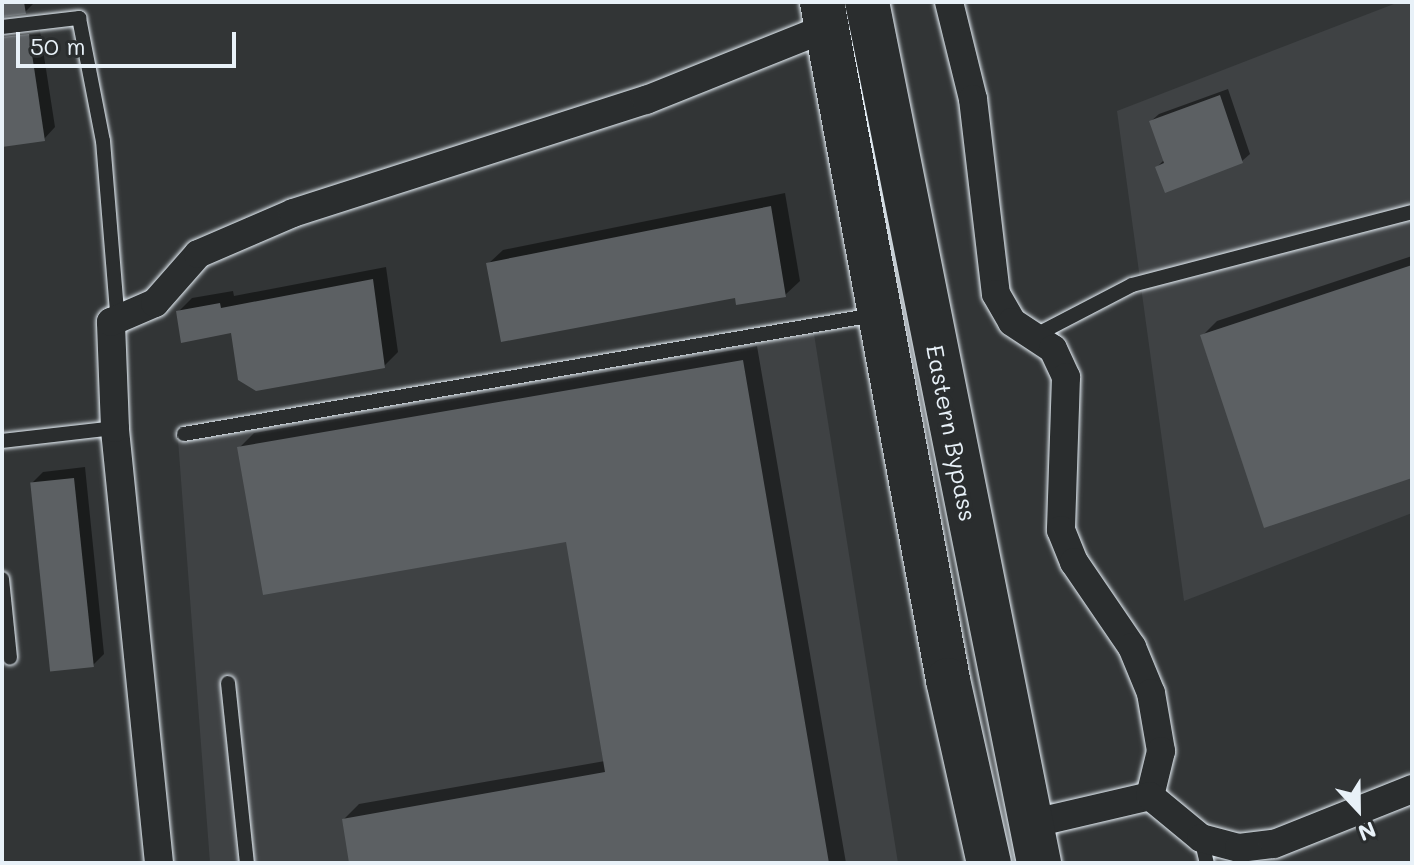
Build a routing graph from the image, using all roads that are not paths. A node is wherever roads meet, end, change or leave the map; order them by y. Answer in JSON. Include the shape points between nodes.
{"nodes":[{"id":1,"x":867,"y":2,"type":"edge"},
{"id":2,"x":949,"y":2,"type":"edge"},
{"id":3,"x":824,"y":15,"type":"edge"},
{"id":4,"x":2,"y":27,"type":"edge"},
{"id":5,"x":1412,"y":212,"type":"edge"},
{"id":6,"x":878,"y":315,"type":"junction"},
{"id":7,"x":111,"y":322,"type":"junction"},
{"id":8,"x":1034,"y":336,"type":"junction"},
{"id":9,"x":115,"y":428,"type":"junction"},
{"id":10,"x":184,"y":434,"type":"dead end"},
{"id":11,"x":2,"y":441,"type":"edge"},
{"id":12,"x":2,"y":579,"type":"edge"},
{"id":13,"x":10,"y":658,"type":"dead end"},
{"id":14,"x":228,"y":683,"type":"dead end"},
{"id":15,"x":1412,"y":789,"type":"edge"},
{"id":16,"x":1150,"y":796,"type":"junction"},
{"id":17,"x":1034,"y":843,"type":"edge"},
{"id":18,"x":1204,"y":850,"type":"edge"},
{"id":19,"x":159,"y":863,"type":"edge"},
{"id":20,"x":247,"y":863,"type":"edge"},
{"id":21,"x":989,"y":863,"type":"edge"}],
"edges":[{"from":1,"to":17,"type":"main road","name":"Eastern Bypass"},
{"from":2,"to":8,"type":"street","via":[[973,99],[996,294],[1012,322]]},
{"from":3,"to":6,"type":"main road","name":"Eastern Bypass"},
{"from":3,"to":7,"type":"street","via":[[646,100],[293,213],[198,254],[155,303]]},
{"from":4,"to":7,"type":"lane","via":[[79,18],[103,141],[117,312]]},
{"from":5,"to":8,"type":"lane","via":[[1132,285]]},
{"from":6,"to":10,"type":"lane"},
{"from":6,"to":21,"type":"main road","name":"Eastern Bypass"},
{"from":7,"to":9,"type":"street"},
{"from":8,"to":16,"type":"street","via":[[1053,349],[1066,377],[1061,530],[1074,562],[1132,647],[1151,693],[1161,751]]},
{"from":9,"to":11,"type":"lane"},
{"from":9,"to":19,"type":"street"},
{"from":12,"to":13,"type":"lane"},
{"from":14,"to":20,"type":"lane"},
{"from":15,"to":18,"type":"street","via":[[1274,844]]},
{"from":16,"to":17,"type":"street"},
{"from":16,"to":18,"type":"street"}]}
